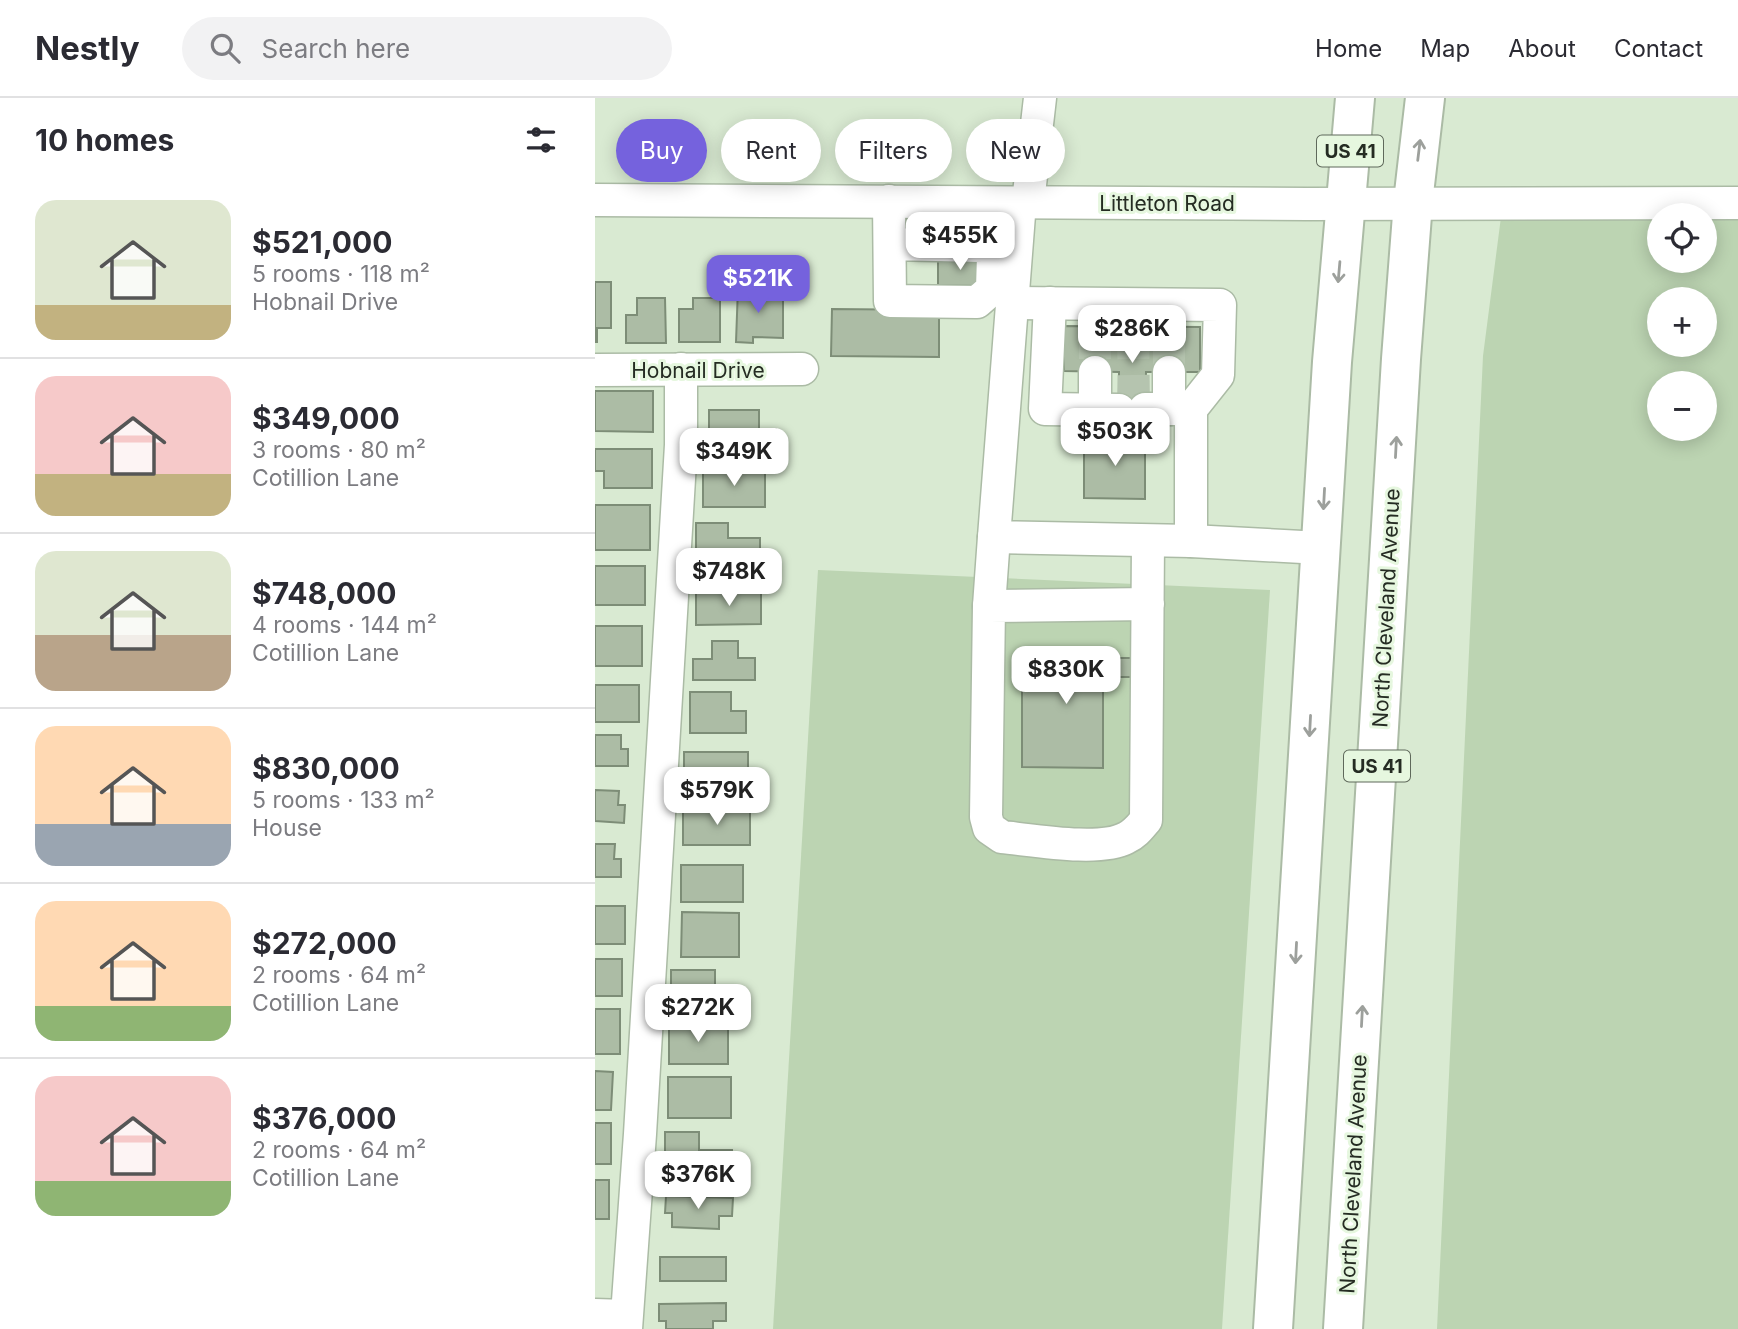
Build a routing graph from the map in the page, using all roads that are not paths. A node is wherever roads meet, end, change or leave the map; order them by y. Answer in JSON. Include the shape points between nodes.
{"nodes":[{"id":1,"x":1040,"y":98,"type":"edge"},
{"id":2,"x":1355,"y":98,"type":"edge"},
{"id":3,"x":1425,"y":98,"type":"edge"},
{"id":4,"x":595,"y":200,"type":"edge"},
{"id":5,"x":889,"y":201,"type":"junction"},
{"id":6,"x":1024,"y":202,"type":"junction"},
{"id":7,"x":1413,"y":202,"type":"junction"},
{"id":8,"x":1345,"y":204,"type":"junction"},
{"id":9,"x":1738,"y":204,"type":"edge"},
{"id":10,"x":890,"y":244,"type":"junction"},
{"id":11,"x":1007,"y":283,"type":"junction"},
{"id":12,"x":1050,"y":303,"type":"junction"},
{"id":13,"x":681,"y":369,"type":"junction"},
{"id":14,"x":802,"y":369,"type":"dead end"},
{"id":15,"x":595,"y":370,"type":"edge"},
{"id":16,"x":1095,"y":372,"type":"dead end"},
{"id":17,"x":1169,"y":372,"type":"tunnel mouth"},
{"id":18,"x":1004,"y":407,"type":"junction"},
{"id":19,"x":1045,"y":409,"type":"junction"},
{"id":20,"x":1144,"y":409,"type":"junction"},
{"id":21,"x":994,"y":537,"type":"junction"},
{"id":22,"x":1148,"y":541,"type":"junction"},
{"id":23,"x":1191,"y":541,"type":"junction"},
{"id":24,"x":1321,"y":548,"type":"junction"},
{"id":25,"x":1148,"y":604,"type":"junction"},
{"id":26,"x":989,"y":606,"type":"junction"},
{"id":27,"x":595,"y":1315,"type":"edge"},
{"id":28,"x":626,"y":1322,"type":"edge"},
{"id":29,"x":1273,"y":1329,"type":"edge"},
{"id":30,"x":1343,"y":1329,"type":"edge"}],
"edges":[{"from":1,"to":6,"type":"street"},
{"from":2,"to":8,"type":"main road","number":"US 41"},
{"from":7,"to":3,"type":"main road","name":"North Cleveland Avenue","number":"US 41","one_way":true},
{"from":4,"to":5,"type":"street","name":"Littleton Road"},
{"from":5,"to":6,"type":"street","name":"Littleton Road"},
{"from":5,"to":10,"type":"street"},
{"from":6,"to":8,"type":"street","name":"Littleton Road"},
{"from":6,"to":11,"type":"street"},
{"from":7,"to":8,"type":"street","name":"Littleton Road"},
{"from":7,"to":9,"type":"street","name":"Littleton Road"},
{"from":30,"to":7,"type":"main road","name":"North Cleveland Avenue","number":"US 41","one_way":true},
{"from":8,"to":24,"type":"main road","number":"US 41","one_way":true},
{"from":10,"to":11,"type":"street","via":[[983,246]]},
{"from":10,"to":11,"type":"street","via":[[890,301],[977,302]]},
{"from":11,"to":12,"type":"street"},
{"from":11,"to":18,"type":"street"},
{"from":12,"to":19,"type":"street"},
{"from":12,"to":20,"type":"street","via":[[1095,315],[1169,316],[1220,305],[1218,375]]},
{"from":13,"to":14,"type":"street","name":"Hobnail Drive"},
{"from":13,"to":15,"type":"street","name":"Hobnail Drive"},
{"from":13,"to":28,"type":"street","via":[[681,445]]},
{"from":16,"to":20,"type":"street"},
{"from":17,"to":20,"type":"street"},
{"from":18,"to":19,"type":"street"},
{"from":18,"to":21,"type":"street"},
{"from":19,"to":20,"type":"street"},
{"from":20,"to":23,"type":"street"},
{"from":21,"to":22,"type":"street"},
{"from":21,"to":26,"type":"street"},
{"from":22,"to":23,"type":"street"},
{"from":22,"to":25,"type":"street"},
{"from":23,"to":24,"type":"street"},
{"from":24,"to":29,"type":"main road","number":"US 41","one_way":true},
{"from":25,"to":26,"type":"street"},
{"from":25,"to":26,"type":"street","via":[[1146,820],[1124,840],[1097,846],[1002,837],[989,828]]},
{"from":27,"to":28,"type":"street"}]}
